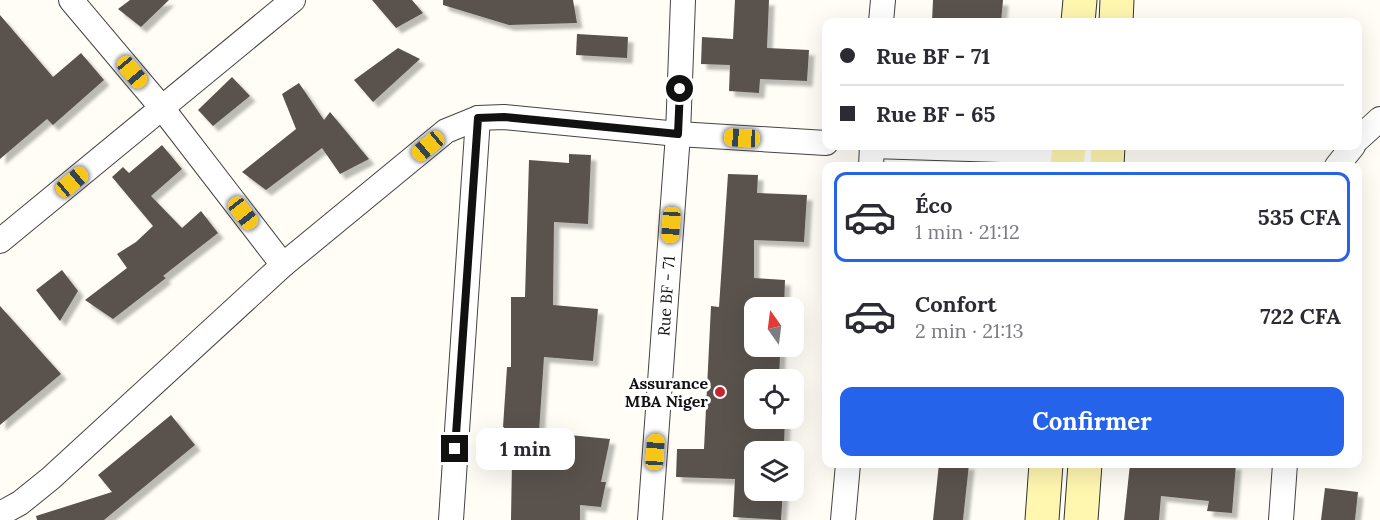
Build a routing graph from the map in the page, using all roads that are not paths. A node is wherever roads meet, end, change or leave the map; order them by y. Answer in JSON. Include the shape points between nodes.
{"nodes":[{"id":1,"x":71,"y":0,"type":"edge"},
{"id":2,"x":293,"y":0,"type":"edge"},
{"id":3,"x":683,"y":0,"type":"edge"},
{"id":4,"x":883,"y":0,"type":"edge"},
{"id":5,"x":1080,"y":0,"type":"edge"},
{"id":6,"x":1117,"y":0,"type":"edge"},
{"id":7,"x":881,"y":18,"type":"edge"},
{"id":8,"x":1078,"y":18,"type":"edge"},
{"id":9,"x":1116,"y":18,"type":"edge"},
{"id":10,"x":162,"y":108,"type":"junction"},
{"id":11,"x":478,"y":118,"type":"junction"},
{"id":12,"x":1380,"y":119,"type":"edge"},
{"id":13,"x":678,"y":134,"type":"junction"},
{"id":14,"x":1362,"y":136,"type":"edge"},
{"id":15,"x":822,"y":143,"type":"edge"},
{"id":16,"x":959,"y":150,"type":"edge"},
{"id":17,"x":1350,"y":150,"type":"edge"},
{"id":18,"x":1068,"y":155,"type":"edge"},
{"id":19,"x":1107,"y":159,"type":"edge"},
{"id":20,"x":1340,"y":162,"type":"edge"},
{"id":21,"x":0,"y":241,"type":"edge"},
{"id":22,"x":284,"y":266,"type":"junction"},
{"id":23,"x":848,"y":468,"type":"edge"},
{"id":24,"x":1046,"y":468,"type":"edge"},
{"id":25,"x":1086,"y":468,"type":"edge"},
{"id":26,"x":1285,"y":468,"type":"edge"},
{"id":27,"x":0,"y":514,"type":"edge"},
{"id":28,"x":451,"y":520,"type":"edge"},
{"id":29,"x":650,"y":520,"type":"edge"},
{"id":30,"x":843,"y":520,"type":"edge"},
{"id":31,"x":1042,"y":520,"type":"edge"},
{"id":32,"x":1082,"y":520,"type":"edge"},
{"id":33,"x":1281,"y":520,"type":"edge"}],
"edges":[{"from":1,"to":10,"type":"street"},
{"from":2,"to":10,"type":"street"},
{"from":3,"to":13,"type":"street","name":"Rue BF - 71"},
{"from":4,"to":7,"type":"street"},
{"from":5,"to":8,"type":"main road"},
{"from":6,"to":9,"type":"main road"},
{"from":10,"to":21,"type":"street"},
{"from":10,"to":22,"type":"street"},
{"from":11,"to":13,"type":"street","via":[[504,117]]},
{"from":11,"to":22,"type":"street","via":[[446,131]]},
{"from":11,"to":28,"type":"street"},
{"from":12,"to":14,"type":"street"},
{"from":13,"to":15,"type":"street"},
{"from":13,"to":29,"type":"street","name":"Rue BF - 71"},
{"from":16,"to":18,"type":"street"},
{"from":17,"to":20,"type":"street"},
{"from":18,"to":19,"type":"street"},
{"from":22,"to":27,"type":"street","via":[[51,478],[21,503]]},
{"from":23,"to":30,"type":"street"},
{"from":24,"to":31,"type":"main road"},
{"from":25,"to":32,"type":"main road"},
{"from":26,"to":33,"type":"street"}]}
